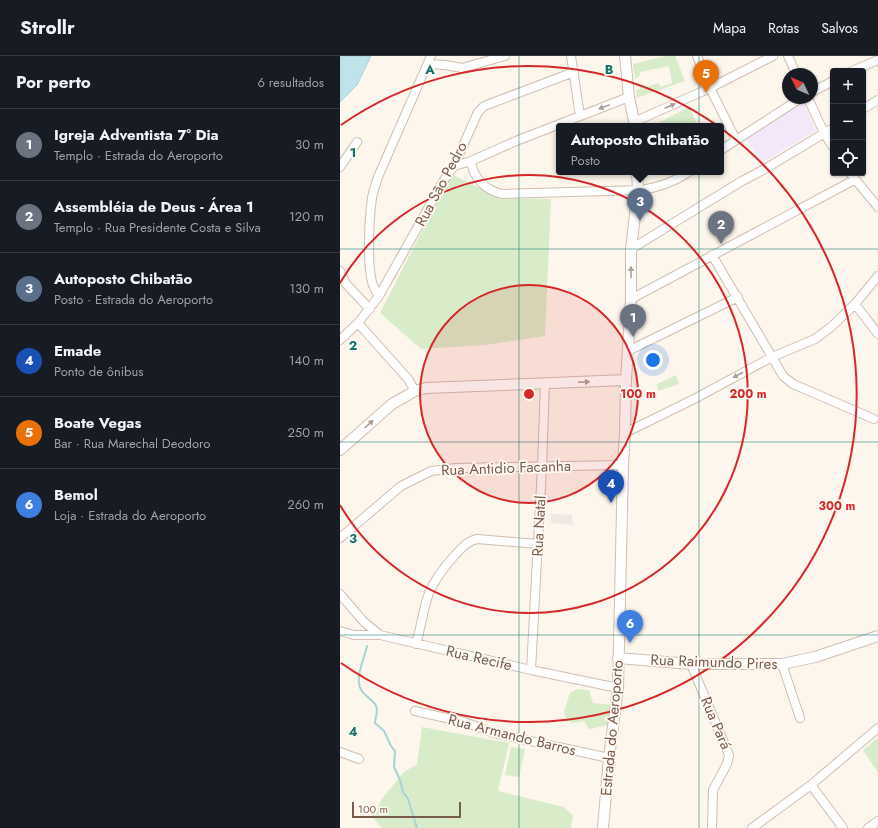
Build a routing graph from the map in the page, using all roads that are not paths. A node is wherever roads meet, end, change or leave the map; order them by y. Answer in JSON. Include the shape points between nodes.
{"nodes":[{"id":1,"x":505,"y":56,"type":"edge"},
{"id":2,"x":572,"y":56,"type":"edge"},
{"id":3,"x":625,"y":56,"type":"edge"},
{"id":4,"x":697,"y":56,"type":"edge"},
{"id":5,"x":773,"y":56,"type":"edge"},
{"id":6,"x":788,"y":56,"type":"edge"},
{"id":7,"x":430,"y":60,"type":"edge"},
{"id":8,"x":878,"y":60,"type":"edge"},
{"id":9,"x":793,"y":68,"type":"edge"},
{"id":10,"x":859,"y":68,"type":"edge"},
{"id":11,"x":574,"y":72,"type":"junction"},
{"id":12,"x":830,"y":83,"type":"edge"},
{"id":13,"x":710,"y":88,"type":"junction"},
{"id":14,"x":818,"y":89,"type":"edge"},
{"id":15,"x":629,"y":97,"type":"junction"},
{"id":16,"x":878,"y":100,"type":"edge"},
{"id":17,"x":792,"y":104,"type":"edge"},
{"id":18,"x":811,"y":104,"type":"edge"},
{"id":19,"x":866,"y":107,"type":"edge"},
{"id":20,"x":580,"y":116,"type":"junction"},
{"id":21,"x":562,"y":123,"type":"edge"},
{"id":22,"x":634,"y":123,"type":"edge"},
{"id":23,"x":636,"y":123,"type":"edge"},
{"id":24,"x":556,"y":125,"type":"edge"},
{"id":25,"x":830,"y":130,"type":"edge"},
{"id":26,"x":824,"y":133,"type":"junction"},
{"id":27,"x":736,"y":140,"type":"junction"},
{"id":28,"x":357,"y":142,"type":"dead end"},
{"id":29,"x":830,"y":142,"type":"edge"},
{"id":30,"x":724,"y":148,"type":"edge"},
{"id":31,"x":471,"y":161,"type":"junction"},
{"id":32,"x":454,"y":166,"type":"junction"},
{"id":33,"x":340,"y":167,"type":"edge"},
{"id":34,"x":637,"y":175,"type":"edge"},
{"id":35,"x":685,"y":175,"type":"edge"},
{"id":36,"x":852,"y":176,"type":"edge"},
{"id":37,"x":638,"y":190,"type":"junction"},
{"id":38,"x":878,"y":207,"type":"edge"},
{"id":39,"x":631,"y":249,"type":"junction"},
{"id":40,"x":712,"y":255,"type":"junction"},
{"id":41,"x":340,"y":271,"type":"edge"},
{"id":42,"x":878,"y":276,"type":"edge"},
{"id":43,"x":343,"y":285,"type":"edge"},
{"id":44,"x":379,"y":296,"type":"junction"},
{"id":45,"x":738,"y":297,"type":"junction"},
{"id":46,"x":631,"y":299,"type":"junction"},
{"id":47,"x":855,"y":304,"type":"junction"},
{"id":48,"x":370,"y":309,"type":"junction"},
{"id":49,"x":358,"y":323,"type":"junction"},
{"id":50,"x":878,"y":334,"type":"edge"},
{"id":51,"x":340,"y":340,"type":"edge"},
{"id":52,"x":628,"y":351,"type":"junction"},
{"id":53,"x":772,"y":357,"type":"junction"},
{"id":54,"x":626,"y":380,"type":"junction"},
{"id":55,"x":545,"y":383,"type":"junction"},
{"id":56,"x":415,"y":391,"type":"junction"},
{"id":57,"x":874,"y":419,"type":"dead end"},
{"id":58,"x":625,"y":433,"type":"junction"},
{"id":59,"x":340,"y":450,"type":"edge"},
{"id":60,"x":623,"y":465,"type":"junction"},
{"id":61,"x":542,"y":467,"type":"junction"},
{"id":62,"x":340,"y":538,"type":"edge"},
{"id":63,"x":538,"y":544,"type":"junction"},
{"id":64,"x":340,"y":594,"type":"edge"},
{"id":65,"x":340,"y":631,"type":"edge"},
{"id":66,"x":380,"y":635,"type":"junction"},
{"id":67,"x":878,"y":636,"type":"edge"},
{"id":68,"x":416,"y":644,"type":"junction"},
{"id":69,"x":618,"y":658,"type":"junction"},
{"id":70,"x":691,"y":664,"type":"junction"},
{"id":71,"x":782,"y":664,"type":"junction"},
{"id":72,"x":531,"y":670,"type":"junction"},
{"id":73,"x":618,"y":688,"type":"junction"},
{"id":74,"x":415,"y":711,"type":"dead end"},
{"id":75,"x":800,"y":718,"type":"dead end"},
{"id":76,"x":878,"y":728,"type":"edge"},
{"id":77,"x":340,"y":752,"type":"edge"},
{"id":78,"x":609,"y":758,"type":"junction"},
{"id":79,"x":359,"y":759,"type":"dead end"},
{"id":80,"x":811,"y":785,"type":"junction"},
{"id":81,"x":878,"y":821,"type":"edge"},
{"id":82,"x":603,"y":828,"type":"edge"},
{"id":83,"x":712,"y":828,"type":"edge"},
{"id":84,"x":752,"y":828,"type":"edge"},
{"id":85,"x":843,"y":828,"type":"edge"},
{"id":86,"x":868,"y":828,"type":"edge"}],
"edges":[{"from":1,"to":7,"type":"street","via":[[462,68]]},
{"from":2,"to":11,"type":"street"},
{"from":3,"to":15,"type":"street"},
{"from":4,"to":13,"type":"street"},
{"from":5,"to":13,"type":"street"},
{"from":6,"to":9,"type":"street"},
{"from":7,"to":44,"type":"street","via":[[372,196],[370,256],[372,281]]},
{"from":8,"to":10,"type":"street"},
{"from":11,"to":20,"type":"street"},
{"from":11,"to":32,"type":"street","name":"Rua São Pedro","via":[[480,109],[475,115]]},
{"from":12,"to":14,"type":"street"},
{"from":23,"to":13,"type":"street","one_way":true},
{"from":13,"to":27,"type":"street"},
{"from":15,"to":20,"type":"street","one_way":true},
{"from":15,"to":22,"type":"street"},
{"from":16,"to":19,"type":"street"},
{"from":17,"to":27,"type":"street"},
{"from":18,"to":26,"type":"street"},
{"from":20,"to":21,"type":"street"},
{"from":24,"to":31,"type":"street"},
{"from":25,"to":26,"type":"street"},
{"from":26,"to":29,"type":"street"},
{"from":26,"to":39,"type":"street"},
{"from":27,"to":30,"type":"street"},
{"from":28,"to":33,"type":"street"},
{"from":31,"to":32,"type":"street"},
{"from":31,"to":37,"type":"street","via":[[472,168],[485,187],[497,193]]},
{"from":32,"to":44,"type":"street","name":"Rua São Pedro"},
{"from":34,"to":37,"type":"street","name":"Estrada do Aeroporto"},
{"from":35,"to":37,"type":"street","via":[[677,181],[656,188]]},
{"from":36,"to":38,"type":"street"},
{"from":36,"to":40,"type":"street"},
{"from":37,"to":39,"type":"street","name":"Estrada do Aeroporto"},
{"from":46,"to":39,"type":"street","name":"Estrada do Aeroporto","one_way":true},
{"from":40,"to":45,"type":"street"},
{"from":40,"to":46,"type":"street"},
{"from":41,"to":43,"type":"street"},
{"from":42,"to":47,"type":"street"},
{"from":43,"to":48,"type":"street"},
{"from":44,"to":48,"type":"street","name":"Rua São Pedro"},
{"from":45,"to":52,"type":"street"},
{"from":45,"to":53,"type":"street"},
{"from":46,"to":52,"type":"street","name":"Estrada do Aeroporto"},
{"from":47,"to":50,"type":"street"},
{"from":47,"to":53,"type":"street","via":[[815,339]]},
{"from":48,"to":49,"type":"street","name":"Rua São Pedro"},
{"from":49,"to":51,"type":"street","name":"Rua São Pedro"},
{"from":49,"to":56,"type":"street","via":[[408,379]]},
{"from":52,"to":54,"type":"street","name":"Estrada do Aeroporto"},
{"from":53,"to":57,"type":"street","via":[[783,376],[793,384]]},
{"from":53,"to":58,"type":"street","one_way":true},
{"from":55,"to":54,"type":"street","one_way":true},
{"from":54,"to":58,"type":"street","name":"Estrada do Aeroporto"},
{"from":55,"to":56,"type":"street","via":[[426,388]]},
{"from":55,"to":61,"type":"street","name":"Rua Natal"},
{"from":59,"to":56,"type":"street","one_way":true,"via":[[392,404]]},
{"from":58,"to":60,"type":"street","name":"Estrada do Aeroporto"},
{"from":60,"to":61,"type":"street","name":"Rua Antidio Facanha"},
{"from":60,"to":69,"type":"street","name":"Estrada do Aeroporto"},
{"from":61,"to":62,"type":"street","name":"Rua Antidio Facanha","via":[[456,468],[431,471],[401,486]]},
{"from":61,"to":63,"type":"street","name":"Rua Natal"},
{"from":63,"to":68,"type":"street","via":[[477,539],[464,545],[438,576],[429,594]]},
{"from":63,"to":72,"type":"street","name":"Rua Natal"},
{"from":64,"to":66,"type":"street","via":[[364,622]]},
{"from":65,"to":66,"type":"street","name":"Rua Recife","via":[[354,635]]},
{"from":66,"to":68,"type":"street","name":"Rua Recife"},
{"from":67,"to":71,"type":"street","name":"Rua Raimundo Pires","via":[[815,657]]},
{"from":68,"to":72,"type":"street","name":"Rua Recife"},
{"from":69,"to":70,"type":"street","name":"Rua Raimundo Pires"},
{"from":69,"to":73,"type":"street","name":"Estrada do Aeroporto"},
{"from":70,"to":71,"type":"street","name":"Rua Raimundo Pires"},
{"from":70,"to":83,"type":"street","name":"Rua Pará","via":[[729,755],[713,790]]},
{"from":71,"to":75,"type":"street"},
{"from":72,"to":73,"type":"street","name":"Rua Recife"},
{"from":73,"to":78,"type":"street","name":"Estrada do Aeroporto"},
{"from":74,"to":78,"type":"street","name":"Rua Armando Barros","via":[[464,722],[494,733]]},
{"from":76,"to":80,"type":"street"},
{"from":77,"to":79,"type":"street"},
{"from":78,"to":82,"type":"street","name":"Estrada do Aeroporto"},
{"from":80,"to":84,"type":"street"},
{"from":80,"to":85,"type":"street"},
{"from":81,"to":86,"type":"street"}]}
